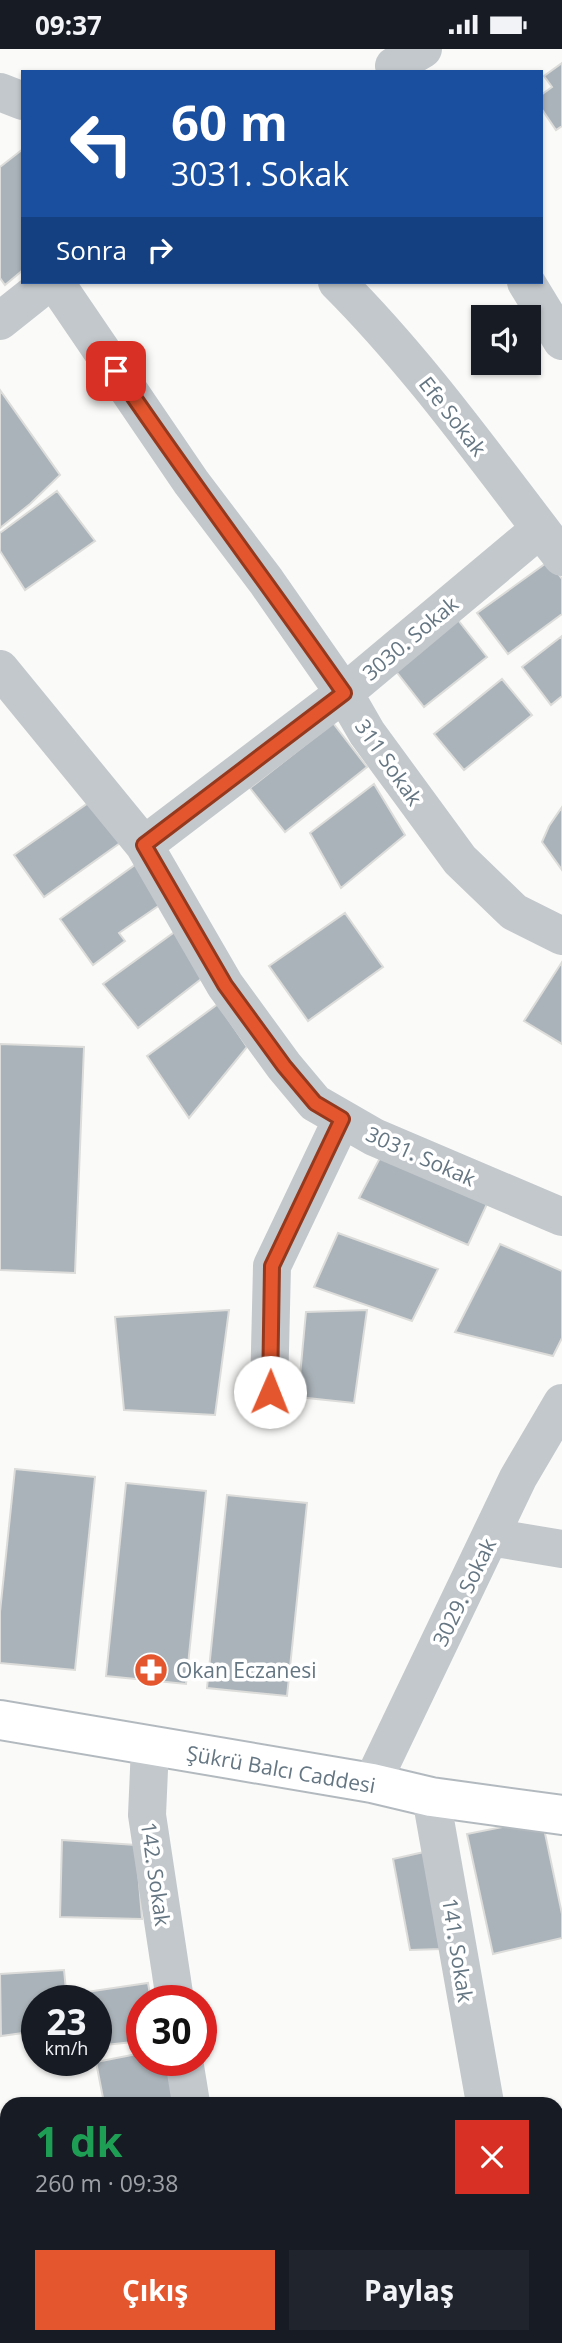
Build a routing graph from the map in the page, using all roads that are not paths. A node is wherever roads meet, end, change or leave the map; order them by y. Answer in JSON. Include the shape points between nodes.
{"nodes":[{"id":1,"x":0,"y":92,"type":"edge"},
{"id":2,"x":21,"y":99,"type":"edge"},
{"id":3,"x":46,"y":284,"type":"edge"},
{"id":4,"x":56,"y":284,"type":"edge"},
{"id":5,"x":339,"y":284,"type":"edge"},
{"id":6,"x":527,"y":284,"type":"edge"},
{"id":7,"x":0,"y":321,"type":"edge"},
{"id":8,"x":562,"y":341,"type":"edge"},
{"id":9,"x":551,"y":543,"type":"edge"},
{"id":10,"x":0,"y":669,"type":"edge"},
{"id":11,"x":344,"y":693,"type":"junction"},
{"id":12,"x":144,"y":845,"type":"junction"},
{"id":13,"x":562,"y":936,"type":"edge"},
{"id":14,"x":342,"y":1119,"type":"junction"},
{"id":15,"x":562,"y":1217,"type":"edge"},
{"id":16,"x":270,"y":1392,"type":"dead end"},
{"id":17,"x":562,"y":1403,"type":"edge"},
{"id":18,"x":490,"y":1537,"type":"junction"},
{"id":19,"x":562,"y":1549,"type":"edge"},
{"id":20,"x":0,"y":1720,"type":"edge"},
{"id":21,"x":150,"y":1747,"type":"junction"},
{"id":22,"x":372,"y":1783,"type":"junction"},
{"id":23,"x":431,"y":1797,"type":"junction"},
{"id":24,"x":562,"y":1815,"type":"edge"},
{"id":25,"x":173,"y":1985,"type":"edge"},
{"id":26,"x":187,"y":2076,"type":"edge"},
{"id":27,"x":190,"y":2097,"type":"edge"},
{"id":28,"x":484,"y":2097,"type":"edge"}],
"edges":[{"from":1,"to":2,"type":"street"},
{"from":3,"to":7,"type":"street"},
{"from":4,"to":11,"type":"street","name":"311 Sokak","via":[[191,482]]},
{"from":5,"to":9,"type":"street","name":"Efe Sokak","via":[[435,390]]},
{"from":6,"to":8,"type":"street"},
{"from":9,"to":11,"type":"street","name":"3030. Sokak"},
{"from":10,"to":12,"type":"street","name":"3031. Sokak"},
{"from":11,"to":12,"type":"street","name":"3030. Sokak"},
{"from":11,"to":13,"type":"street","name":"311 Sokak","via":[[367,733],[460,860],[514,912]]},
{"from":12,"to":14,"type":"street","name":"3031. Sokak","via":[[225,985],[315,1103]]},
{"from":14,"to":15,"type":"street","name":"3031. Sokak"},
{"from":14,"to":16,"type":"street","via":[[272,1266]]},
{"from":17,"to":18,"type":"street","name":"3029. Sokak"},
{"from":18,"to":19,"type":"street"},
{"from":18,"to":22,"type":"street","name":"3029. Sokak"},
{"from":20,"to":21,"type":"street","name":"Şükrü Balcı Caddesi"},
{"from":21,"to":22,"type":"street","name":"Şükrü Balcı Caddesi"},
{"from":21,"to":25,"type":"street","name":"142. Sokak","via":[[147,1815]]},
{"from":22,"to":23,"type":"street","name":"Şükrü Balcı Caddesi"},
{"from":23,"to":24,"type":"street","name":"Şükrü Balcı Caddesi"},
{"from":23,"to":28,"type":"street","name":"141. Sokak"},
{"from":26,"to":27,"type":"street"}]}
